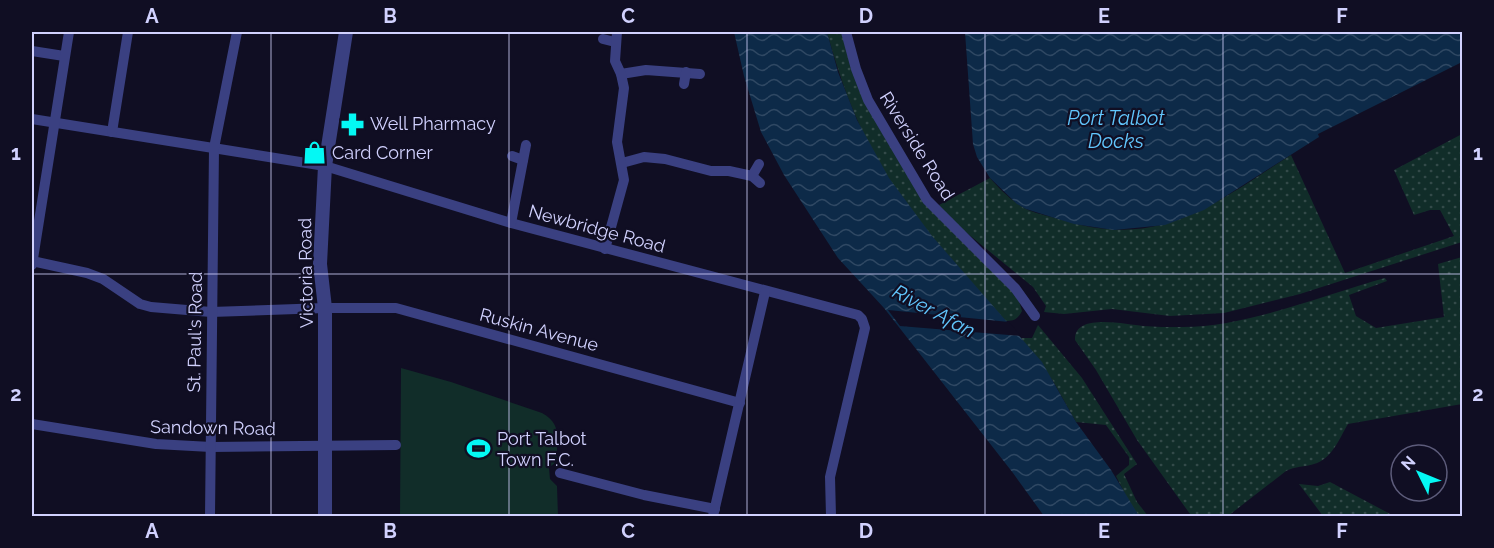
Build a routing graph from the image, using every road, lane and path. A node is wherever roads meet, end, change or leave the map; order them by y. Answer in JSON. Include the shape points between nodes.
{"nodes":[{"id":1,"x":69,"y":32,"type":"edge"},
{"id":2,"x":128,"y":32,"type":"edge"},
{"id":3,"x":237,"y":32,"type":"edge"},
{"id":4,"x":346,"y":32,"type":"edge"},
{"id":5,"x":846,"y":32,"type":"edge"},
{"id":6,"x":616,"y":37,"type":"edge"},
{"id":7,"x":603,"y":39,"type":"dead end"},
{"id":8,"x":32,"y":51,"type":"edge"},
{"id":9,"x":64,"y":56,"type":"junction"},
{"id":10,"x":686,"y":72,"type":"junction"},
{"id":11,"x":621,"y":74,"type":"junction"},
{"id":12,"x":700,"y":74,"type":"dead end"},
{"id":13,"x":684,"y":84,"type":"dead end"},
{"id":14,"x":32,"y":119,"type":"edge"},
{"id":15,"x":54,"y":123,"type":"junction"},
{"id":16,"x":112,"y":132,"type":"junction"},
{"id":17,"x":526,"y":145,"type":"dead end"},
{"id":18,"x":214,"y":148,"type":"junction"},
{"id":19,"x":512,"y":156,"type":"dead end"},
{"id":20,"x":523,"y":160,"type":"junction"},
{"id":21,"x":622,"y":163,"type":"junction"},
{"id":22,"x":759,"y":164,"type":"dead end"},
{"id":23,"x":325,"y":166,"type":"junction"},
{"id":24,"x":511,"y":223,"type":"junction"},
{"id":25,"x":605,"y":249,"type":"junction"},
{"id":26,"x":32,"y":261,"type":"edge"},
{"id":27,"x":32,"y":266,"type":"edge"},
{"id":28,"x":765,"y":292,"type":"junction"},
{"id":29,"x":326,"y":308,"type":"junction"},
{"id":30,"x":211,"y":312,"type":"junction"},
{"id":31,"x":1035,"y":316,"type":"dead end"},
{"id":32,"x":740,"y":403,"type":"junction"},
{"id":33,"x":32,"y":424,"type":"edge"},
{"id":34,"x":325,"y":445,"type":"junction"},
{"id":35,"x":396,"y":445,"type":"dead end"},
{"id":36,"x":210,"y":447,"type":"junction"},
{"id":37,"x":560,"y":473,"type":"dead end"},
{"id":38,"x":714,"y":512,"type":"edge"},
{"id":39,"x":210,"y":516,"type":"edge"},
{"id":40,"x":325,"y":516,"type":"edge"},
{"id":41,"x":831,"y":516,"type":"edge"}],
"edges":[{"from":1,"to":9,"type":"street"},
{"from":2,"to":16,"type":"street"},
{"from":3,"to":18,"type":"street","name":"St. Paul's Road"},
{"from":4,"to":23,"type":"street","name":"Victoria Road"},
{"from":5,"to":31,"type":"street","name":"Riverside Road","via":[[868,100],[927,200],[1015,288]]},
{"from":6,"to":7,"type":"street"},
{"from":6,"to":11,"type":"street","via":[[615,61]]},
{"from":8,"to":9,"type":"street"},
{"from":9,"to":15,"type":"street"},
{"from":10,"to":11,"type":"street","via":[[646,70]]},
{"from":10,"to":12,"type":"street"},
{"from":10,"to":13,"type":"street"},
{"from":11,"to":21,"type":"street","via":[[624,88],[617,142]]},
{"from":14,"to":15,"type":"street","name":"Newbridge Road"},
{"from":15,"to":16,"type":"street","name":"Newbridge Road"},
{"from":15,"to":26,"type":"street"},
{"from":16,"to":18,"type":"street","name":"Newbridge Road"},
{"from":17,"to":20,"type":"street"},
{"from":18,"to":23,"type":"street","name":"Newbridge Road"},
{"from":18,"to":30,"type":"street","name":"St. Paul's Road"},
{"from":19,"to":20,"type":"street"},
{"from":20,"to":24,"type":"street"},
{"from":21,"to":22,"type":"street","via":[[644,157],[665,159],[756,180]]},
{"from":21,"to":25,"type":"street","via":[[624,180]]},
{"from":23,"to":24,"type":"street","name":"Newbridge Road"},
{"from":23,"to":29,"type":"street","name":"Victoria Road","via":[[320,264]]},
{"from":24,"to":25,"type":"street","name":"Newbridge Road"},
{"from":25,"to":28,"type":"street","name":"Newbridge Road"},
{"from":26,"to":27,"type":"street"},
{"from":26,"to":30,"type":"street","name":"Ruskin Avenue","via":[[103,279],[140,304]]},
{"from":28,"to":32,"type":"street"},
{"from":28,"to":41,"type":"street","name":"Newbridge Road","via":[[862,318],[864,332],[830,477]]},
{"from":29,"to":30,"type":"street","name":"Ruskin Avenue"},
{"from":29,"to":32,"type":"street","name":"Ruskin Avenue","via":[[396,308]]},
{"from":29,"to":34,"type":"street","name":"Victoria Road"},
{"from":30,"to":36,"type":"street","name":"St. Paul's Road"},
{"from":32,"to":38,"type":"street"},
{"from":33,"to":36,"type":"street","name":"Sandown Road","via":[[143,444]]},
{"from":34,"to":35,"type":"street","name":"Sandown Road"},
{"from":34,"to":36,"type":"street","name":"Sandown Road"},
{"from":34,"to":40,"type":"street","name":"Victoria Road"},
{"from":36,"to":39,"type":"street","name":"St. Paul's Road"},
{"from":37,"to":38,"type":"street"}]}
